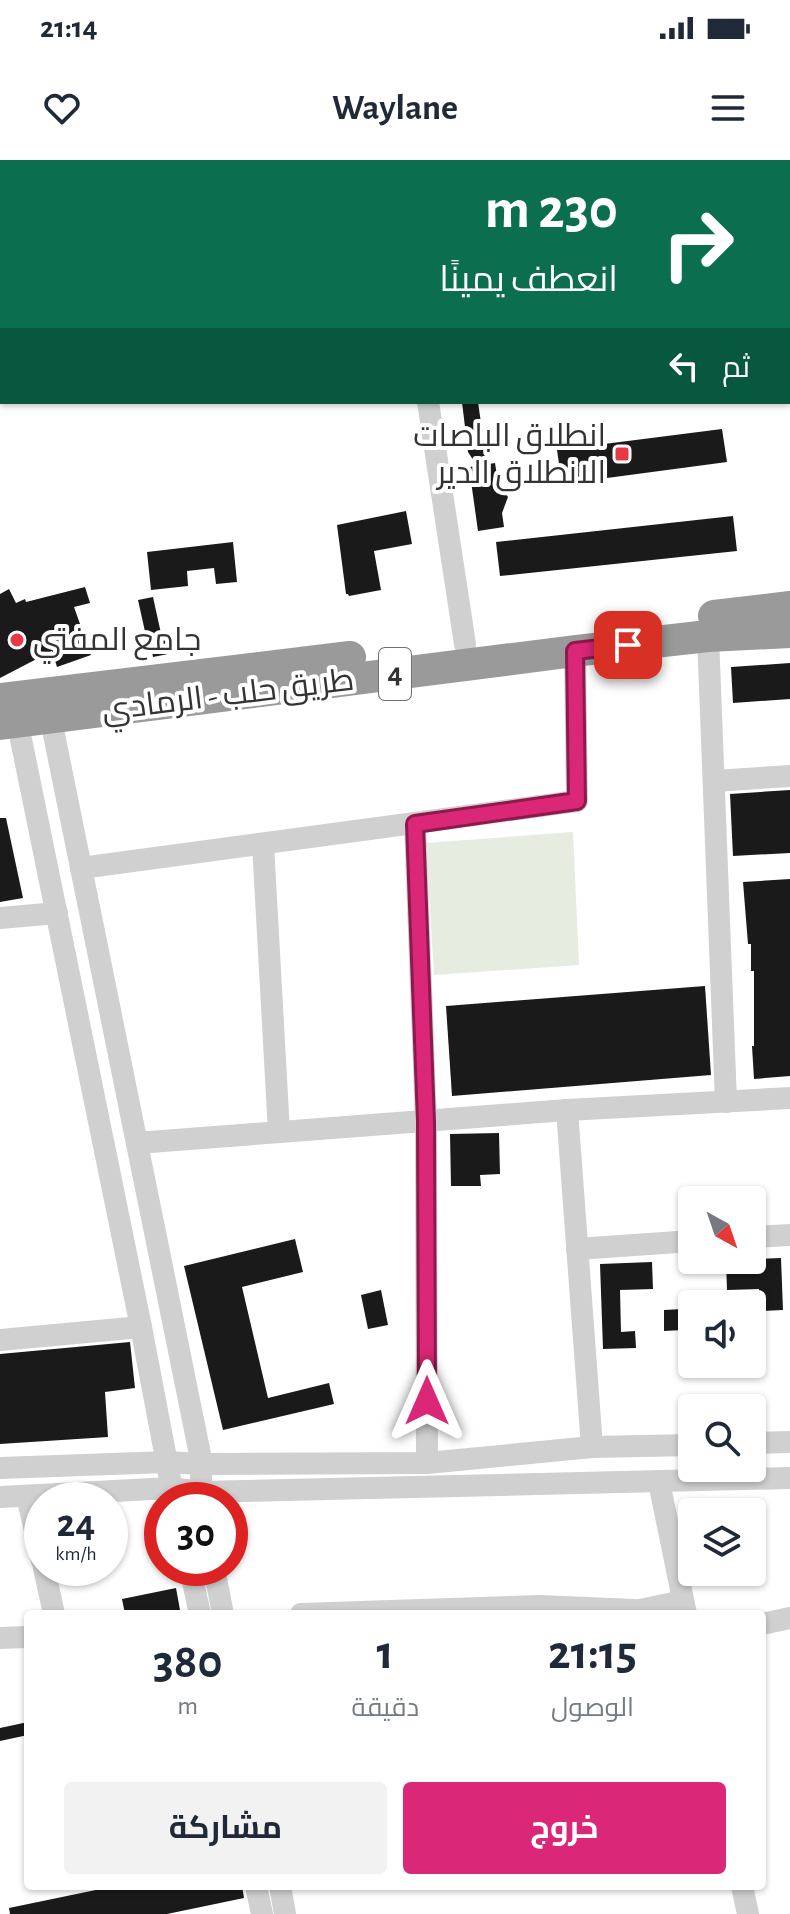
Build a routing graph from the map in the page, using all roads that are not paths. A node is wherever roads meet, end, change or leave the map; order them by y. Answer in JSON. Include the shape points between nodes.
{"nodes":[{"id":1,"x":428,"y":404,"type":"edge"},
{"id":2,"x":790,"y":607,"type":"edge"},
{"id":3,"x":790,"y":632,"type":"edge"},
{"id":4,"x":708,"y":636,"type":"junction"},
{"id":5,"x":465,"y":644,"type":"junction"},
{"id":6,"x":575,"y":651,"type":"junction"},
{"id":7,"x":48,"y":706,"type":"junction"},
{"id":8,"x":7,"y":710,"type":"edge"},
{"id":9,"x":790,"y":776,"type":"edge"},
{"id":10,"x":714,"y":781,"type":"junction"},
{"id":11,"x":415,"y":824,"type":"junction"},
{"id":12,"x":263,"y":844,"type":"junction"},
{"id":13,"x":81,"y":868,"type":"junction"},
{"id":14,"x":57,"y":913,"type":"junction"},
{"id":15,"x":0,"y":918,"type":"edge"},
{"id":16,"x":790,"y":1098,"type":"edge"},
{"id":17,"x":726,"y":1102,"type":"junction"},
{"id":18,"x":567,"y":1110,"type":"junction"},
{"id":19,"x":426,"y":1122,"type":"junction"},
{"id":20,"x":279,"y":1132,"type":"junction"},
{"id":21,"x":137,"y":1143,"type":"junction"},
{"id":22,"x":790,"y":1235,"type":"edge"},
{"id":23,"x":766,"y":1236,"type":"edge"},
{"id":24,"x":678,"y":1242,"type":"edge"},
{"id":25,"x":577,"y":1249,"type":"junction"},
{"id":26,"x":141,"y":1327,"type":"junction"},
{"id":27,"x":0,"y":1340,"type":"edge"},
{"id":28,"x":790,"y":1442,"type":"edge"},
{"id":29,"x":766,"y":1443,"type":"edge"},
{"id":30,"x":678,"y":1445,"type":"edge"},
{"id":31,"x":592,"y":1447,"type":"junction"},
{"id":32,"x":167,"y":1462,"type":"junction"},
{"id":33,"x":427,"y":1463,"type":"junction"},
{"id":34,"x":202,"y":1464,"type":"junction"},
{"id":35,"x":0,"y":1468,"type":"edge"},
{"id":36,"x":790,"y":1478,"type":"edge"},
{"id":37,"x":171,"y":1482,"type":"edge"},
{"id":38,"x":201,"y":1482,"type":"edge"},
{"id":39,"x":659,"y":1482,"type":"junction"},
{"id":40,"x":248,"y":1495,"type":"edge"},
{"id":41,"x":24,"y":1496,"type":"edge"},
{"id":42,"x":0,"y":1497,"type":"edge"},
{"id":43,"x":48,"y":1586,"type":"edge"},
{"id":44,"x":194,"y":1586,"type":"edge"},
{"id":45,"x":218,"y":1586,"type":"edge"},
{"id":46,"x":685,"y":1607,"type":"edge"},
{"id":47,"x":53,"y":1610,"type":"edge"},
{"id":48,"x":199,"y":1610,"type":"edge"},
{"id":49,"x":222,"y":1610,"type":"edge"},
{"id":50,"x":421,"y":1610,"type":"edge"},
{"id":51,"x":598,"y":1610,"type":"edge"},
{"id":52,"x":650,"y":1610,"type":"edge"},
{"id":53,"x":790,"y":1618,"type":"edge"},
{"id":54,"x":766,"y":1623,"type":"edge"},
{"id":55,"x":24,"y":1637,"type":"edge"},
{"id":56,"x":0,"y":1638,"type":"edge"},
{"id":57,"x":256,"y":1890,"type":"edge"},
{"id":58,"x":281,"y":1890,"type":"edge"},
{"id":59,"x":743,"y":1890,"type":"edge"},
{"id":60,"x":256,"y":1913,"type":"edge"},
{"id":61,"x":285,"y":1914,"type":"edge"},
{"id":62,"x":748,"y":1914,"type":"edge"}],
"edges":[{"from":1,"to":5,"type":"street"},
{"from":2,"to":5,"type":"highway","name":"طريق حلب - الرمادي","number":"4"},
{"from":3,"to":4,"type":"highway","name":"طريق حلب - الرمادي","number":"4"},
{"from":4,"to":6,"type":"highway","name":"طريق حلب - الرمادي","number":"4"},
{"from":4,"to":10,"type":"street"},
{"from":5,"to":7,"type":"highway","name":"طريق حلب - الرمادي","number":"4"},
{"from":6,"to":7,"type":"highway","name":"طريق حلب - الرمادي","number":"4"},
{"from":6,"to":11,"type":"street","via":[[577,801]]},
{"from":7,"to":8,"type":"highway","name":"طريق حلب - الرمادي","number":"4"},
{"from":7,"to":13,"type":"street"},
{"from":8,"to":14,"type":"street"},
{"from":9,"to":10,"type":"street"},
{"from":10,"to":17,"type":"street"},
{"from":11,"to":12,"type":"street"},
{"from":11,"to":19,"type":"street"},
{"from":12,"to":13,"type":"street"},
{"from":12,"to":20,"type":"street"},
{"from":13,"to":21,"type":"street"},
{"from":14,"to":15,"type":"street"},
{"from":14,"to":26,"type":"street"},
{"from":16,"to":17,"type":"street"},
{"from":17,"to":18,"type":"street"},
{"from":18,"to":19,"type":"street"},
{"from":18,"to":25,"type":"street"},
{"from":19,"to":20,"type":"street"},
{"from":19,"to":33,"type":"street"},
{"from":20,"to":21,"type":"street"},
{"from":21,"to":34,"type":"street"},
{"from":22,"to":23,"type":"street"},
{"from":24,"to":25,"type":"street"},
{"from":25,"to":31,"type":"street"},
{"from":26,"to":27,"type":"street"},
{"from":26,"to":32,"type":"street"},
{"from":28,"to":29,"type":"street"},
{"from":30,"to":31,"type":"street"},
{"from":31,"to":33,"type":"street"},
{"from":32,"to":34,"type":"street"},
{"from":32,"to":35,"type":"street"},
{"from":32,"to":37,"type":"street"},
{"from":33,"to":34,"type":"street"},
{"from":34,"to":38,"type":"street"},
{"from":36,"to":39,"type":"street"},
{"from":39,"to":40,"type":"street"},
{"from":39,"to":46,"type":"street"},
{"from":41,"to":42,"type":"street"},
{"from":43,"to":47,"type":"street"},
{"from":44,"to":48,"type":"street"},
{"from":45,"to":49,"type":"street"},
{"from":46,"to":52,"type":"street"},
{"from":50,"to":51,"type":"street"},
{"from":53,"to":54,"type":"street"},
{"from":55,"to":56,"type":"street"},
{"from":57,"to":60,"type":"street"},
{"from":58,"to":61,"type":"street"},
{"from":59,"to":62,"type":"street"}]}
